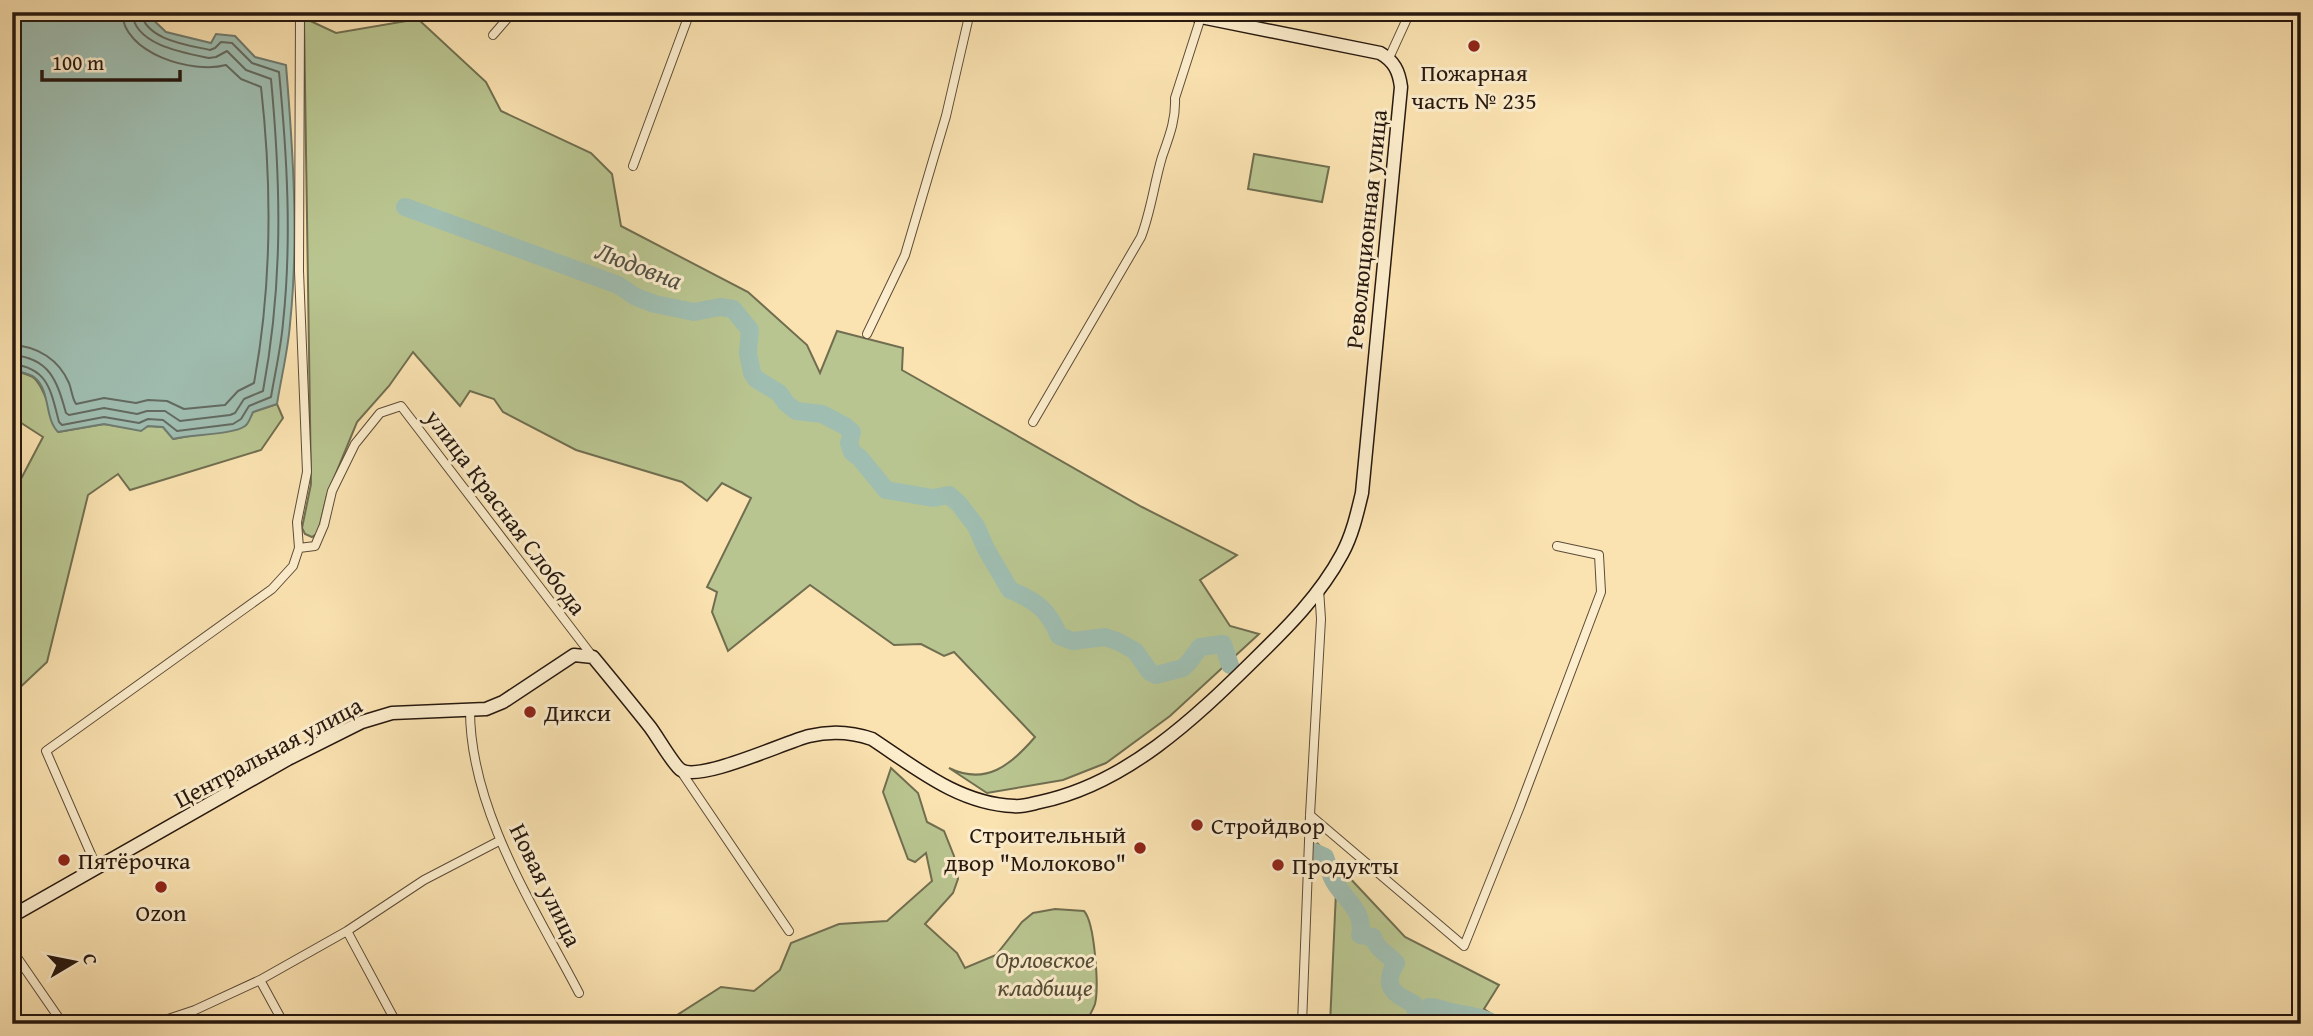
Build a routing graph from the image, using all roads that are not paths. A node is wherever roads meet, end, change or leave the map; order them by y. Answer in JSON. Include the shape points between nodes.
{"nodes":[{"id":1,"x":300,"y":12,"type":"edge"},
{"id":2,"x":513,"y":12,"type":"edge"},
{"id":3,"x":690,"y":12,"type":"edge"},
{"id":4,"x":970,"y":12,"type":"edge"},
{"id":5,"x":1186,"y":12,"type":"edge"},
{"id":6,"x":1410,"y":12,"type":"edge"},
{"id":7,"x":1201,"y":17,"type":"junction"},
{"id":8,"x":493,"y":35,"type":"dead end"},
{"id":9,"x":1389,"y":58,"type":"junction"},
{"id":10,"x":633,"y":166,"type":"dead end"},
{"id":11,"x":867,"y":334,"type":"dead end"},
{"id":12,"x":1034,"y":422,"type":"dead end"},
{"id":13,"x":1557,"y":546,"type":"dead end"},
{"id":14,"x":299,"y":548,"type":"junction"},
{"id":15,"x":1319,"y":589,"type":"junction"},
{"id":16,"x":593,"y":657,"type":"junction"},
{"id":17,"x":470,"y":710,"type":"junction"},
{"id":18,"x":680,"y":770,"type":"junction"},
{"id":19,"x":1310,"y":815,"type":"junction"},
{"id":20,"x":499,"y":841,"type":"junction"},
{"id":21,"x":97,"y":868,"type":"junction"},
{"id":22,"x":12,"y":916,"type":"edge"},
{"id":23,"x":347,"y":931,"type":"junction"},
{"id":24,"x":789,"y":931,"type":"dead end"},
{"id":25,"x":12,"y":950,"type":"edge"},
{"id":26,"x":260,"y":980,"type":"junction"},
{"id":27,"x":579,"y":993,"type":"dead end"},
{"id":28,"x":63,"y":1024,"type":"edge"},
{"id":29,"x":153,"y":1024,"type":"edge"},
{"id":30,"x":284,"y":1024,"type":"edge"},
{"id":31,"x":397,"y":1024,"type":"edge"},
{"id":32,"x":1301,"y":1024,"type":"edge"}],
"edges":[{"from":1,"to":14,"type":"street","via":[[299,271],[307,472],[297,522]]},
{"from":2,"to":8,"type":"street"},
{"from":3,"to":10,"type":"street"},
{"from":4,"to":11,"type":"street","via":[[946,116],[905,256]]},
{"from":5,"to":7,"type":"main road"},
{"from":6,"to":9,"type":"street"},
{"from":7,"to":9,"type":"main road"},
{"from":7,"to":12,"type":"street","via":[[1175,98],[1172,133],[1141,237]]},
{"from":9,"to":15,"type":"main road","name":"Революционная улица","via":[[1401,87],[1362,494],[1343,554]]},
{"from":13,"to":19,"type":"street","via":[[1599,555],[1601,592],[1464,946]]},
{"from":14,"to":16,"type":"street","name":"улица Красная Слобода","via":[[315,546],[332,491],[355,444],[380,413],[401,406]]},
{"from":14,"to":21,"type":"street","via":[[293,566],[272,589],[46,751]]},
{"from":15,"to":18,"type":"main road","name":"Революционная улица","via":[[1271,644],[1178,730],[1101,780],[1048,800],[1017,807],[955,793],[858,734],[809,736],[724,766],[690,773]]},
{"from":15,"to":19,"type":"street"},
{"from":16,"to":17,"type":"main road","name":"Центральная улица","via":[[574,655],[503,702]]},
{"from":16,"to":18,"type":"main road"},
{"from":17,"to":20,"type":"street","name":"Новая улица","via":[[470,739]]},
{"from":17,"to":21,"type":"main road","name":"Центральная улица","via":[[393,713],[362,722]]},
{"from":18,"to":24,"type":"street"},
{"from":19,"to":32,"type":"street"},
{"from":20,"to":23,"type":"street","via":[[424,880]]},
{"from":20,"to":27,"type":"street","name":"Новая улица"},
{"from":21,"to":22,"type":"main road","name":"Центральная улица"},
{"from":23,"to":26,"type":"street"},
{"from":23,"to":31,"type":"street"},
{"from":25,"to":28,"type":"street"},
{"from":26,"to":29,"type":"street"},
{"from":26,"to":30,"type":"street"}]}
